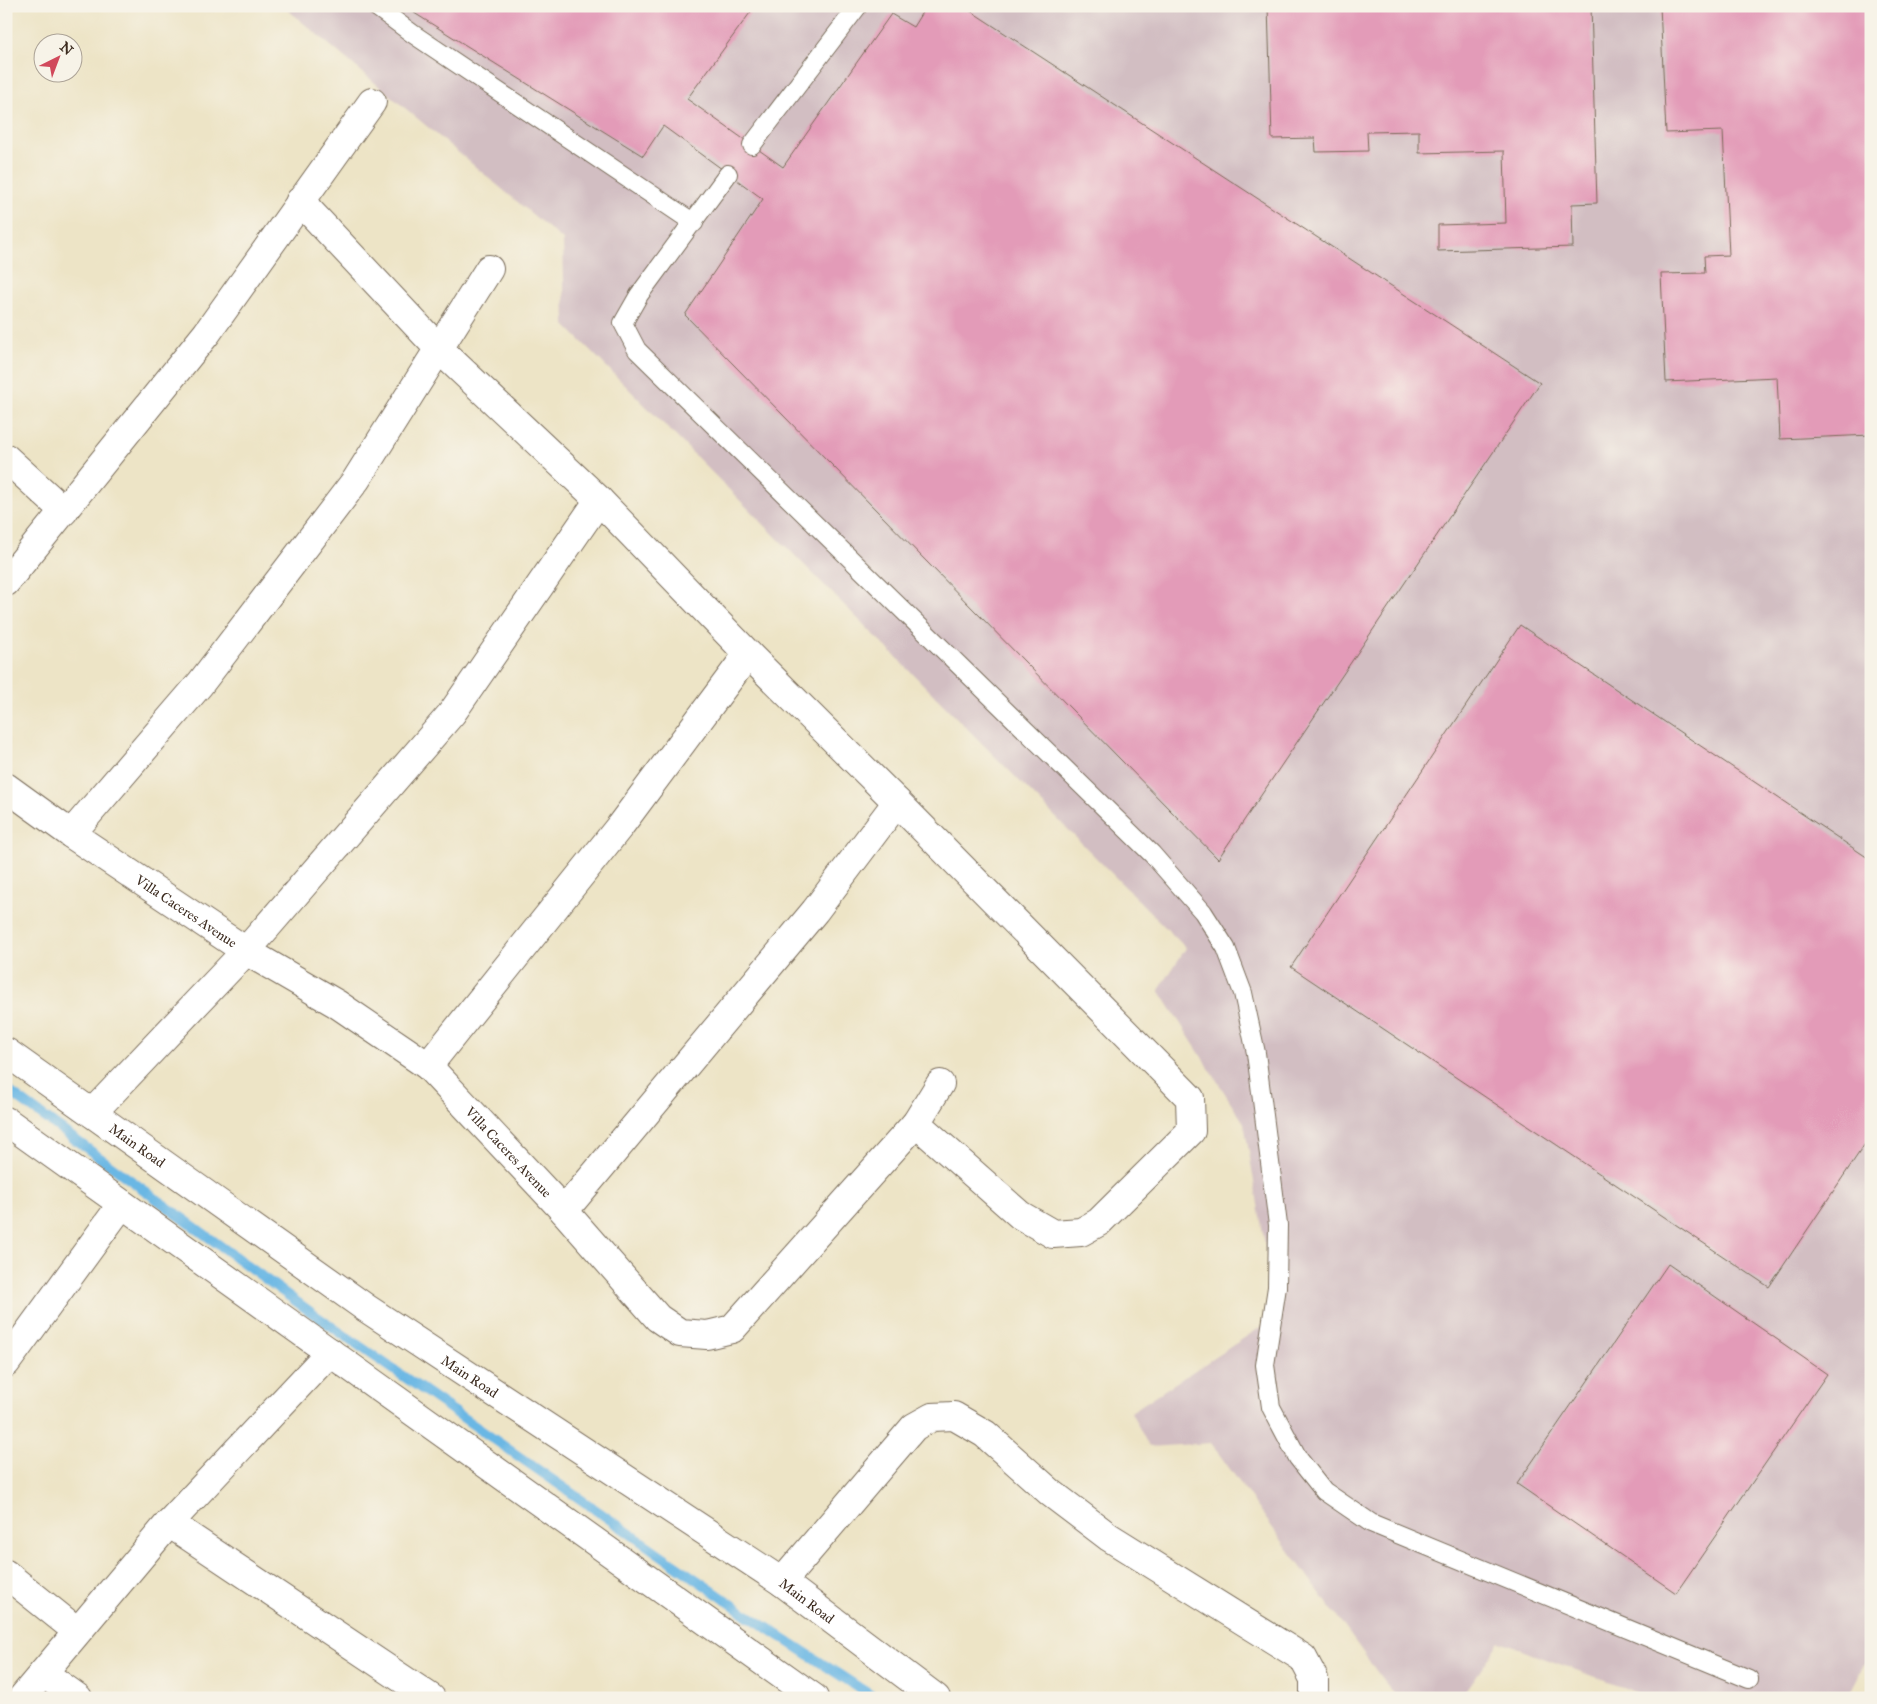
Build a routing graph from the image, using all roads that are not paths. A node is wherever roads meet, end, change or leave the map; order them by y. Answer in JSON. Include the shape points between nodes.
{"nodes":[{"id":1,"x":375,"y":6,"type":"edge"},
{"id":2,"x":858,"y":6,"type":"edge"},
{"id":3,"x":372,"y":102,"type":"dead end"},
{"id":4,"x":752,"y":146,"type":"dead end"},
{"id":5,"x":728,"y":174,"type":"dead end"},
{"id":6,"x":300,"y":201,"type":"junction"},
{"id":7,"x":694,"y":222,"type":"junction"},
{"id":8,"x":490,"y":269,"type":"dead end"},
{"id":9,"x":440,"y":350,"type":"junction"},
{"id":10,"x":6,"y":458,"type":"edge"},
{"id":11,"x":599,"y":500,"type":"junction"},
{"id":12,"x":64,"y":511,"type":"junction"},
{"id":13,"x":6,"y":582,"type":"edge"},
{"id":14,"x":748,"y":654,"type":"junction"},
{"id":15,"x":6,"y":787,"type":"edge"},
{"id":16,"x":898,"y":802,"type":"junction"},
{"id":17,"x":71,"y":834,"type":"junction"},
{"id":18,"x":246,"y":951,"type":"junction"},
{"id":19,"x":6,"y":1052,"type":"edge"},
{"id":20,"x":428,"y":1066,"type":"junction"},
{"id":21,"x":940,"y":1084,"type":"dead end"},
{"id":22,"x":92,"y":1113,"type":"junction"},
{"id":23,"x":6,"y":1121,"type":"edge"},
{"id":24,"x":916,"y":1123,"type":"junction"},
{"id":25,"x":122,"y":1204,"type":"junction"},
{"id":26,"x":564,"y":1211,"type":"junction"},
{"id":27,"x":330,"y":1352,"type":"junction"},
{"id":28,"x":6,"y":1363,"type":"edge"},
{"id":29,"x":169,"y":1523,"type":"junction"},
{"id":30,"x":6,"y":1574,"type":"edge"},
{"id":31,"x":782,"y":1582,"type":"junction"},
{"id":32,"x":77,"y":1632,"type":"junction"},
{"id":33,"x":43,"y":1673,"type":"junction"},
{"id":34,"x":1749,"y":1679,"type":"dead end"},
{"id":35,"x":22,"y":1698,"type":"edge"},
{"id":36,"x":78,"y":1698,"type":"edge"},
{"id":37,"x":431,"y":1698,"type":"edge"},
{"id":38,"x":814,"y":1698,"type":"edge"},
{"id":39,"x":936,"y":1698,"type":"edge"},
{"id":40,"x":1314,"y":1698,"type":"edge"}],
"edges":[{"from":1,"to":7,"type":"lane"},
{"from":2,"to":4,"type":"lane"},
{"from":3,"to":6,"type":"street"},
{"from":5,"to":7,"type":"lane"},
{"from":6,"to":9,"type":"street"},
{"from":6,"to":12,"type":"street","via":[[207,333]]},
{"from":7,"to":34,"type":"lane","via":[[638,295],[623,323],[637,350],[1152,854],[1204,912],[1226,948],[1243,993],[1256,1053],[1278,1225],[1277,1287],[1265,1365],[1271,1407],[1298,1458],[1324,1491],[1371,1522]]},
{"from":8,"to":9,"type":"street"},
{"from":9,"to":11,"type":"street"},
{"from":9,"to":17,"type":"street","via":[[356,480],[200,684]]},
{"from":10,"to":12,"type":"street"},
{"from":11,"to":14,"type":"street"},
{"from":11,"to":18,"type":"street","via":[[452,713]]},
{"from":12,"to":13,"type":"street"},
{"from":14,"to":16,"type":"street"},
{"from":14,"to":20,"type":"street","via":[[620,826]]},
{"from":15,"to":17,"type":"street","name":"Villa Caceres Avenue"},
{"from":16,"to":24,"type":"street","via":[[1190,1098],[1191,1130],[1099,1222],[1081,1232],[1053,1234],[1020,1214]]},
{"from":16,"to":26,"type":"street","via":[[816,912]]},
{"from":17,"to":18,"type":"street","name":"Villa Caceres Avenue"},
{"from":18,"to":20,"type":"street","name":"Villa Caceres Avenue","via":[[337,1004]]},
{"from":18,"to":22,"type":"street"},
{"from":19,"to":22,"type":"street","name":"Main Road"},
{"from":20,"to":26,"type":"street","name":"Villa Caceres Avenue"},
{"from":21,"to":24,"type":"street","name":"Villa Caceres Avenue"},
{"from":22,"to":31,"type":"street","name":"Main Road","via":[[366,1308]]},
{"from":23,"to":25,"type":"street"},
{"from":24,"to":26,"type":"street","name":"Villa Caceres Avenue","via":[[732,1329],[707,1335],[680,1333],[658,1318]]},
{"from":25,"to":27,"type":"street"},
{"from":25,"to":28,"type":"street"},
{"from":27,"to":29,"type":"street"},
{"from":27,"to":38,"type":"street"},
{"from":29,"to":32,"type":"street"},
{"from":29,"to":37,"type":"street"},
{"from":30,"to":32,"type":"street"},
{"from":31,"to":39,"type":"street","name":"Main Road"},
{"from":31,"to":40,"type":"street","via":[[914,1427],[932,1416],[954,1416],[985,1434],[1051,1493],[1109,1537],[1303,1658],[1314,1679]]},
{"from":32,"to":33,"type":"street"},
{"from":33,"to":35,"type":"street"},
{"from":33,"to":36,"type":"street"}]}
